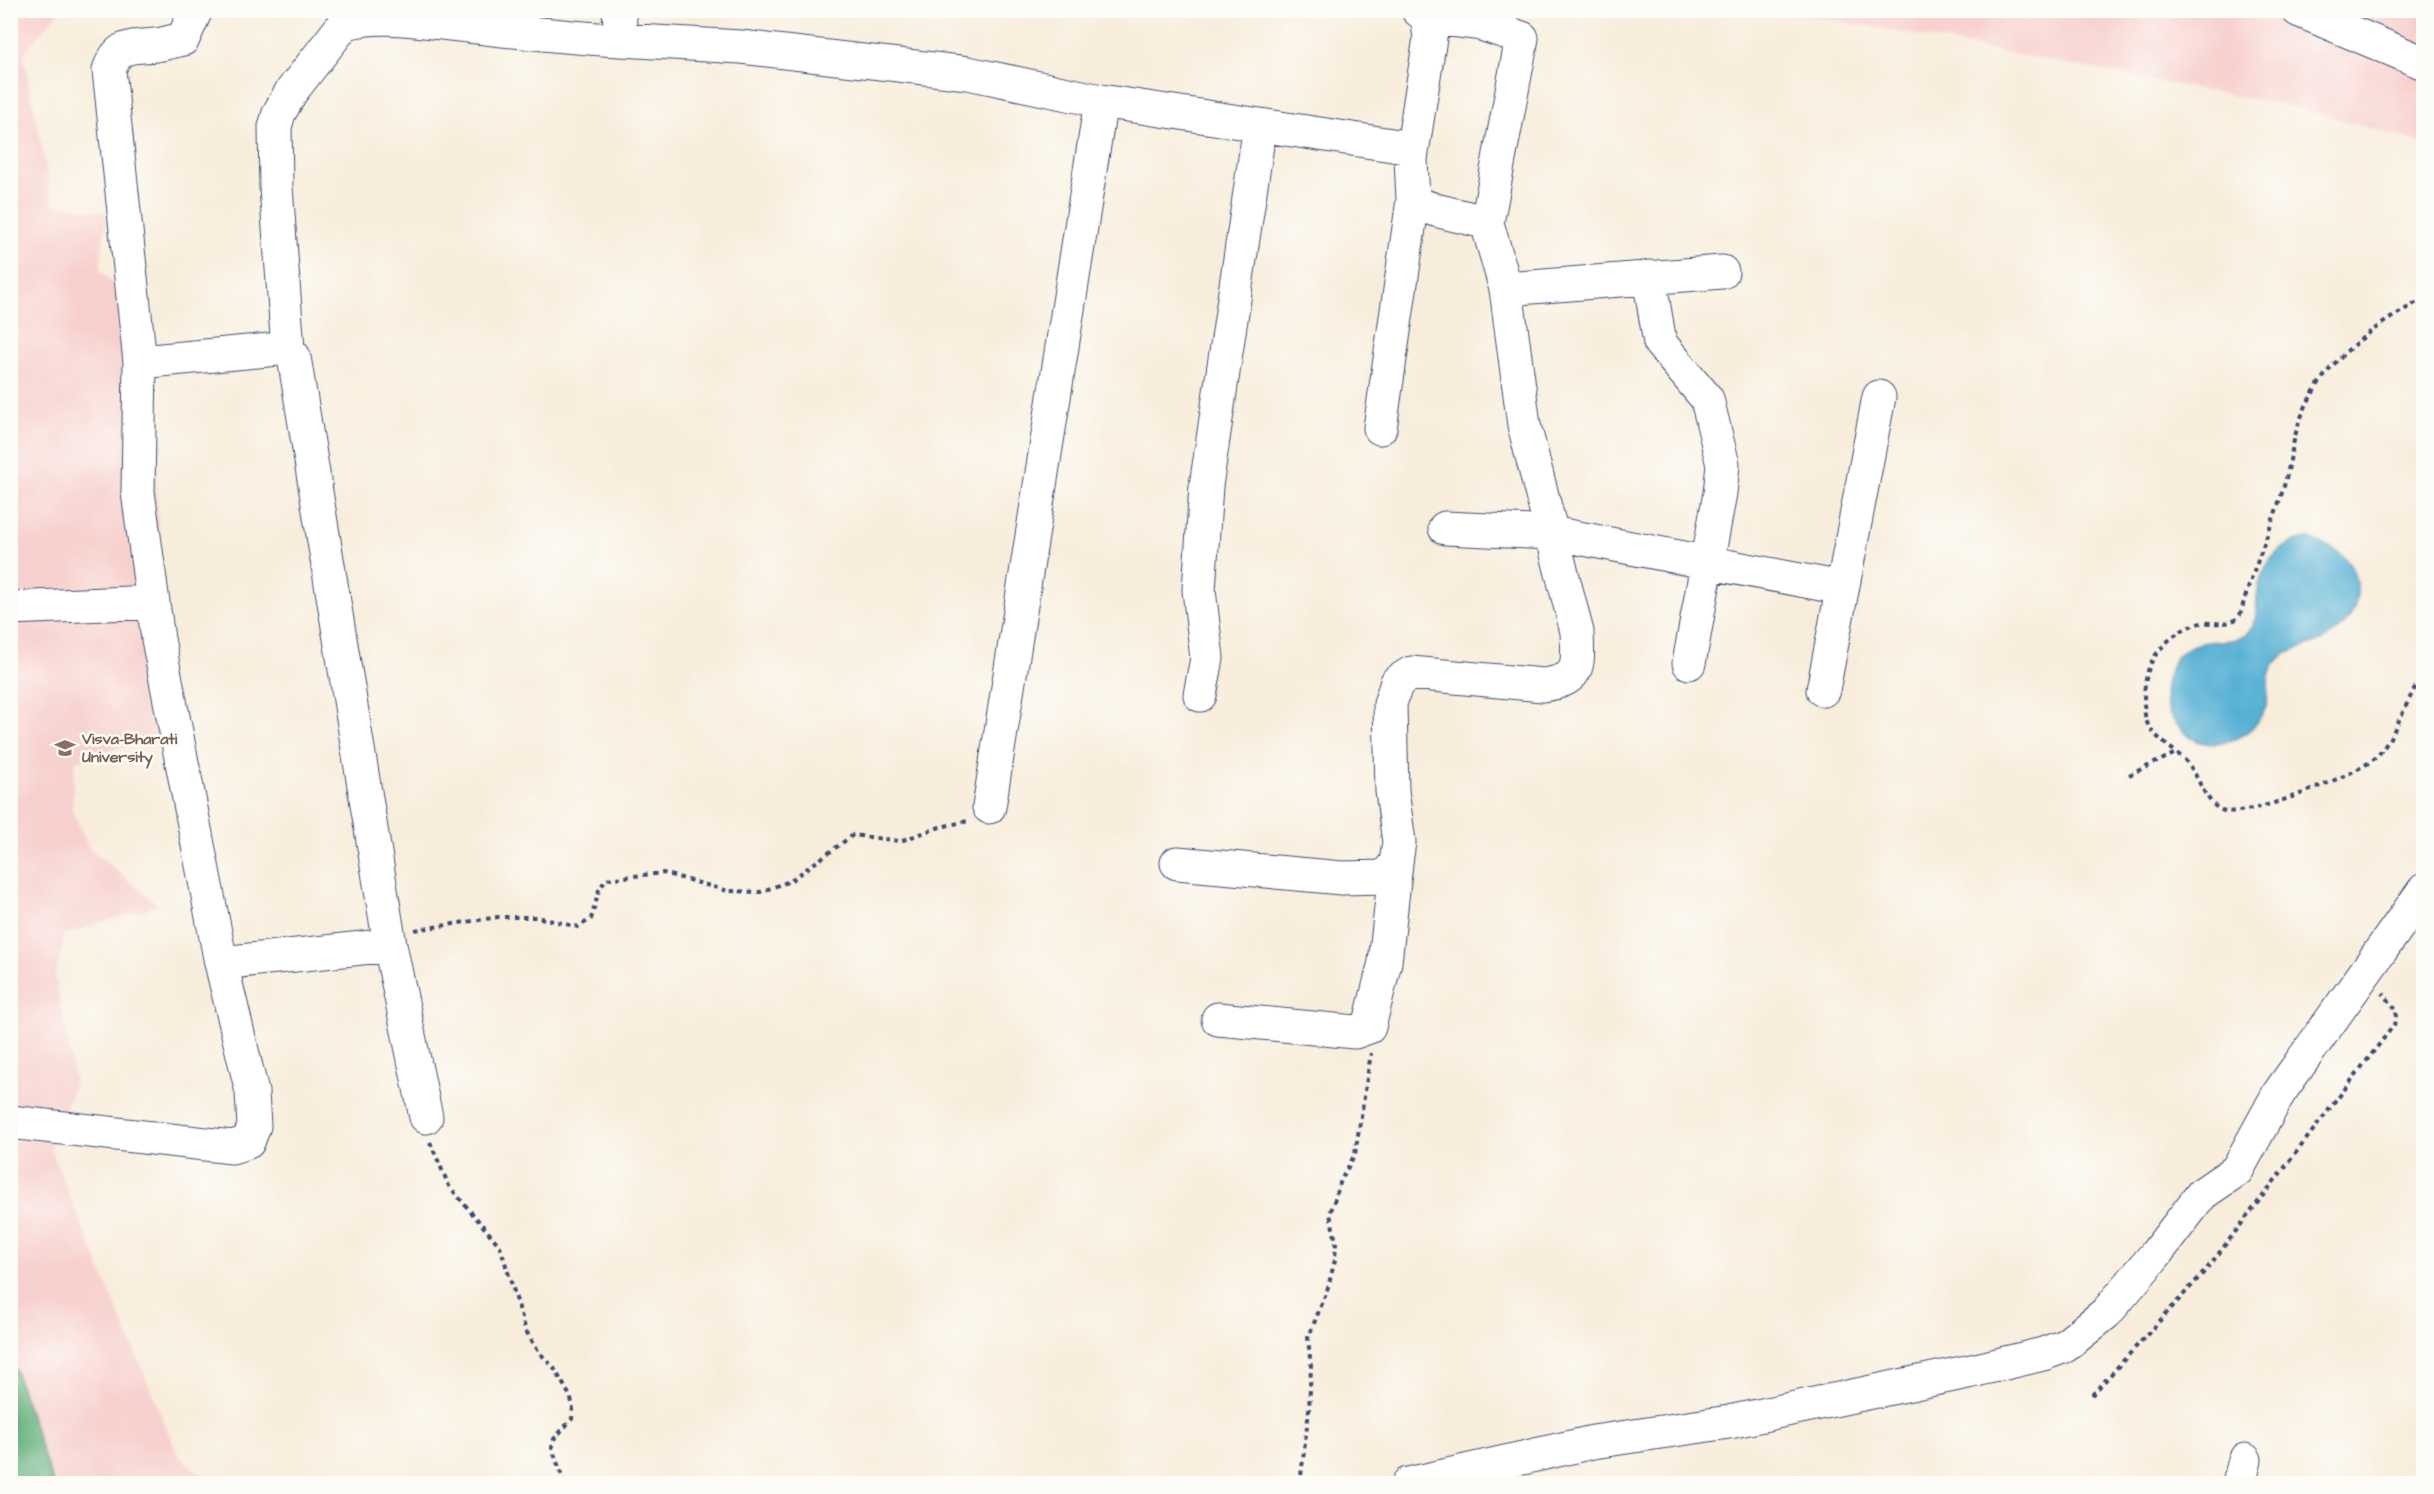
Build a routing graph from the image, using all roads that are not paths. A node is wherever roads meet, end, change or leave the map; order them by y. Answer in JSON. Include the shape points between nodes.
{"nodes":[{"id":1,"x":196,"y":10,"type":"edge"},
{"id":2,"x":2298,"y":10,"type":"edge"},
{"id":3,"x":1422,"y":14,"type":"edge"},
{"id":4,"x":620,"y":25,"type":"edge"},
{"id":5,"x":2424,"y":63,"type":"edge"},
{"id":6,"x":1101,"y":101,"type":"junction"},
{"id":7,"x":1260,"y":125,"type":"junction"},
{"id":8,"x":1412,"y":148,"type":"junction"},
{"id":9,"x":1413,"y":200,"type":"junction"},
{"id":10,"x":1487,"y":223,"type":"junction"},
{"id":11,"x":1722,"y":272,"type":"dead end"},
{"id":12,"x":1649,"y":278,"type":"junction"},
{"id":13,"x":1506,"y":289,"type":"junction"},
{"id":14,"x":288,"y":350,"type":"junction"},
{"id":15,"x":140,"y":362,"type":"junction"},
{"id":16,"x":1879,"y":397,"type":"dead end"},
{"id":17,"x":1380,"y":428,"type":"dead end"},
{"id":18,"x":1444,"y":528,"type":"dead end"},
{"id":19,"x":1552,"y":533,"type":"junction"},
{"id":20,"x":1708,"y":564,"type":"junction"},
{"id":21,"x":1842,"y":588,"type":"junction"},
{"id":22,"x":153,"y":602,"type":"junction"},
{"id":23,"x":10,"y":608,"type":"edge"},
{"id":24,"x":1689,"y":663,"type":"dead end"},
{"id":25,"x":1823,"y":690,"type":"dead end"},
{"id":26,"x":1200,"y":695,"type":"dead end"},
{"id":27,"x":989,"y":807,"type":"road end"},
{"id":28,"x":1178,"y":863,"type":"dead end"},
{"id":29,"x":1396,"y":863,"type":"junction"},
{"id":30,"x":2424,"y":890,"type":"edge"},
{"id":31,"x":389,"y":940,"type":"junction"},
{"id":32,"x":221,"y":963,"type":"junction"},
{"id":33,"x":1218,"y":1019,"type":"dead end"},
{"id":34,"x":426,"y":1117,"type":"road end"},
{"id":35,"x":10,"y":1122,"type":"edge"},
{"id":36,"x":1408,"y":1484,"type":"edge"}],
"edges":[{"from":1,"to":15,"type":"street","via":[[183,39],[128,47],[115,55],[109,70]]},
{"from":2,"to":5,"type":"street"},
{"from":3,"to":8,"type":"street","via":[[1430,38]]},
{"from":3,"to":10,"type":"street","via":[[1481,24],[1522,39]]},
{"from":4,"to":6,"type":"street","via":[[753,48],[968,73]]},
{"from":4,"to":14,"type":"street","via":[[581,39],[413,20],[356,20],[344,24],[291,92],[275,127]]},
{"from":6,"to":7,"type":"street"},
{"from":6,"to":27,"type":"street"},
{"from":7,"to":8,"type":"street"},
{"from":7,"to":26,"type":"street","via":[[1206,486],[1200,590],[1207,658]]},
{"from":8,"to":9,"type":"street"},
{"from":9,"to":10,"type":"street","via":[[1424,207]]},
{"from":9,"to":17,"type":"street"},
{"from":10,"to":13,"type":"street"},
{"from":11,"to":12,"type":"street"},
{"from":12,"to":13,"type":"street"},
{"from":12,"to":20,"type":"street","via":[[1660,343],[1707,399],[1719,442],[1723,465]]},
{"from":13,"to":19,"type":"street","via":[[1524,425]]},
{"from":14,"to":15,"type":"street"},
{"from":14,"to":31,"type":"street","via":[[297,366]]},
{"from":15,"to":22,"type":"street","via":[[138,492]]},
{"from":16,"to":21,"type":"street"},
{"from":18,"to":19,"type":"street"},
{"from":19,"to":20,"type":"street"},
{"from":19,"to":29,"type":"street","via":[[1577,632],[1578,660],[1573,674],[1563,682],[1543,685],[1411,673],[1397,682],[1390,704]]},
{"from":20,"to":21,"type":"street"},
{"from":20,"to":24,"type":"street"},
{"from":21,"to":25,"type":"street"},
{"from":22,"to":23,"type":"street"},
{"from":22,"to":32,"type":"street"},
{"from":28,"to":29,"type":"street","via":[[1371,879],[1385,877]]},
{"from":29,"to":33,"type":"street","via":[[1385,962],[1369,1027],[1355,1032]]},
{"from":30,"to":36,"type":"street","via":[[2279,1093],[2237,1170],[2202,1194],[2106,1313],[2065,1347],[1972,1371],[1740,1420],[1593,1442]]},
{"from":31,"to":32,"type":"street"},
{"from":31,"to":34,"type":"street"},
{"from":32,"to":35,"type":"street","via":[[252,1092],[254,1126],[248,1142],[232,1147]]}]}
